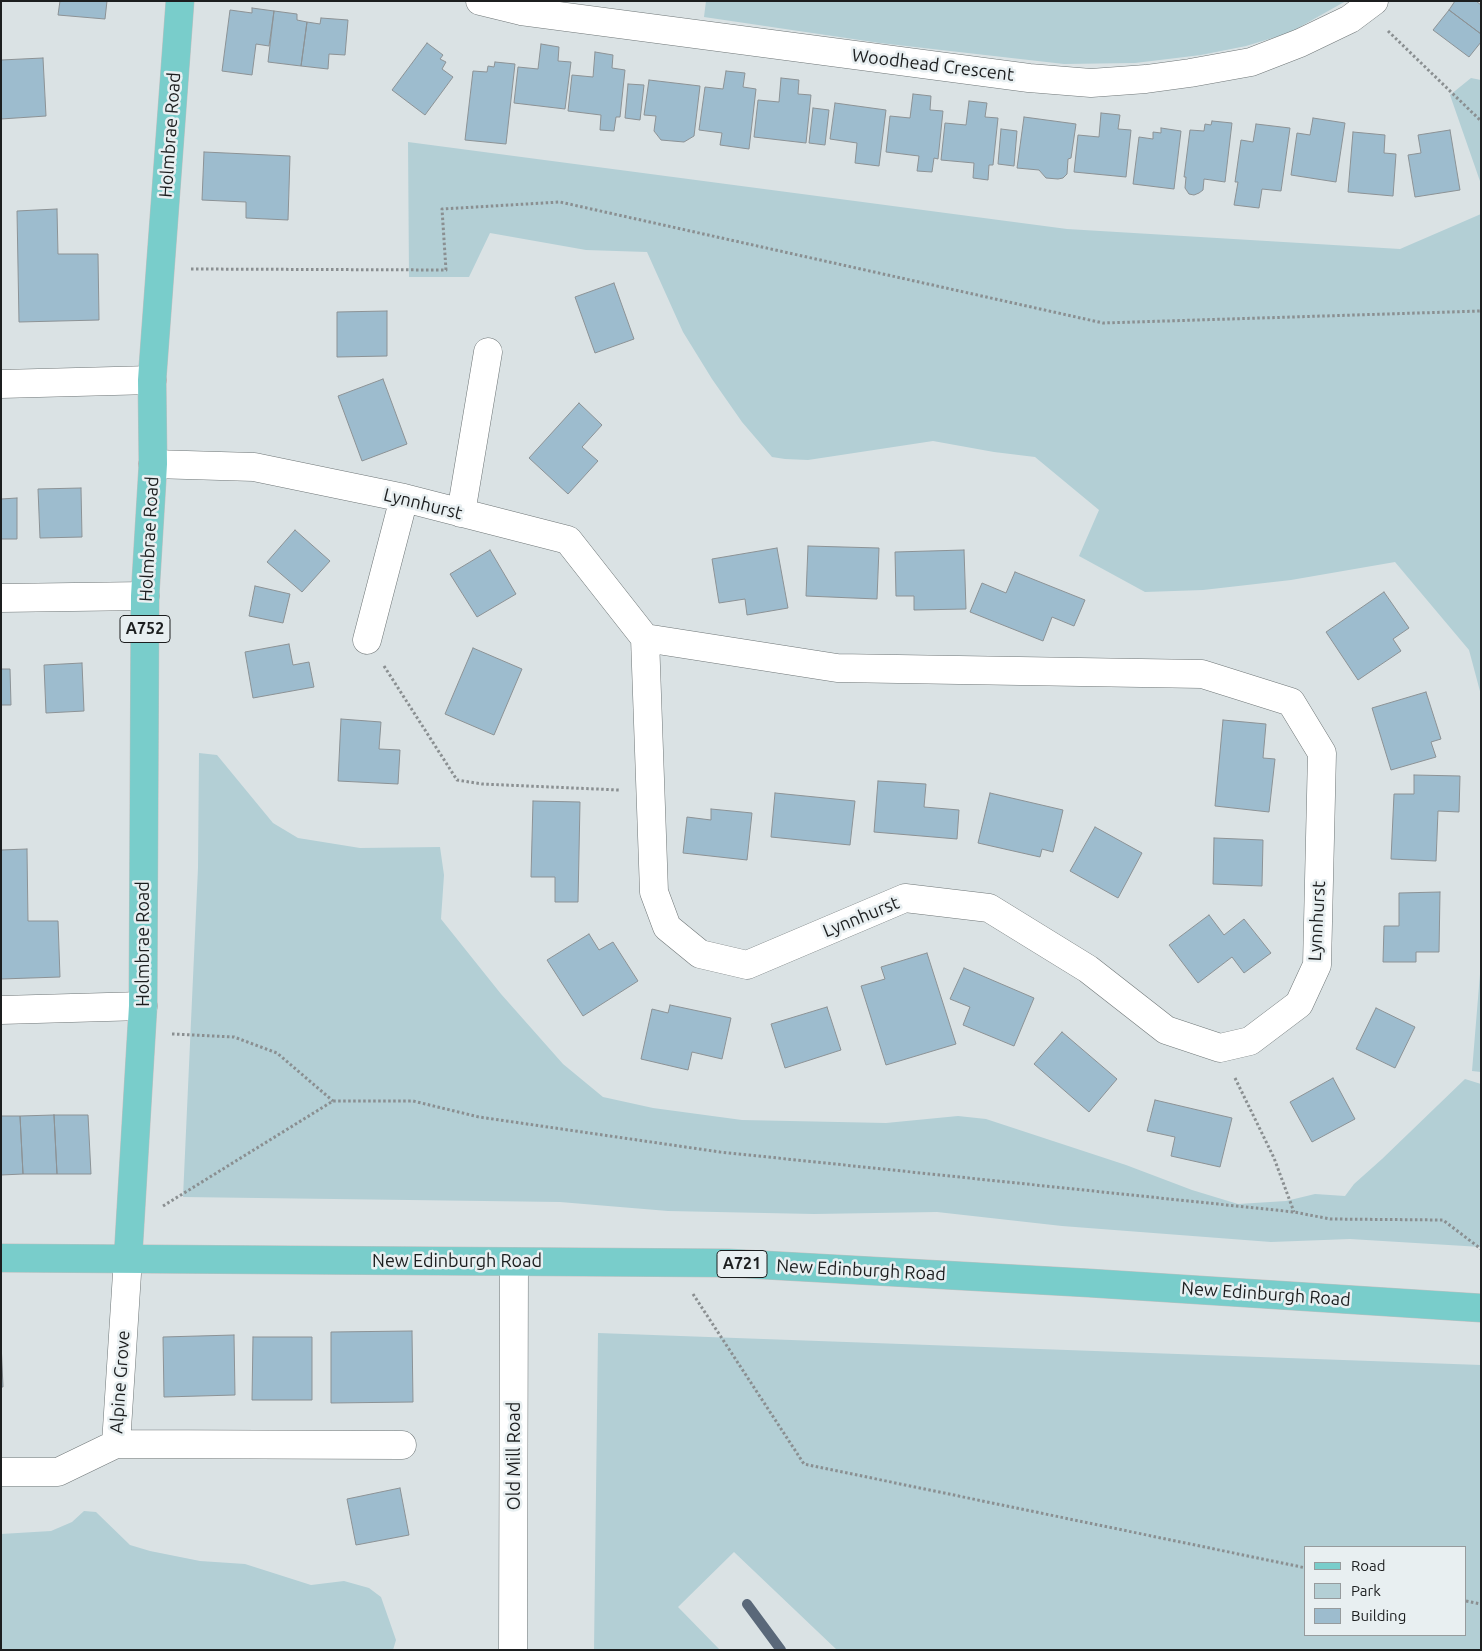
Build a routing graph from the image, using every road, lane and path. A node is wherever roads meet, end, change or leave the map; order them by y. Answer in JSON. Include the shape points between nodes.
{"nodes":[{"id":1,"x":180,"y":1,"type":"edge"},
{"id":2,"x":480,"y":1,"type":"edge"},
{"id":3,"x":1369,"y":6,"type":"edge"},
{"id":4,"x":1481,"y":121,"type":"edge"},
{"id":5,"x":160,"y":269,"type":"junction"},
{"id":6,"x":1481,"y":311,"type":"edge"},
{"id":7,"x":488,"y":352,"type":"dead end"},
{"id":8,"x":152,"y":380,"type":"junction"},
{"id":9,"x":1,"y":384,"type":"edge"},
{"id":10,"x":153,"y":464,"type":"junction"},
{"id":11,"x":404,"y":498,"type":"junction"},
{"id":12,"x":461,"y":513,"type":"junction"},
{"id":13,"x":145,"y":596,"type":"junction"},
{"id":14,"x":1,"y":598,"type":"edge"},
{"id":15,"x":645,"y":638,"type":"junction"},
{"id":16,"x":367,"y":640,"type":"joint"},
{"id":17,"x":650,"y":792,"type":"junction"},
{"id":18,"x":1,"y":1010,"type":"edge"},
{"id":19,"x":143,"y":1019,"type":"junction"},
{"id":20,"x":1220,"y":1048,"type":"junction"},
{"id":21,"x":333,"y":1101,"type":"junction"},
{"id":22,"x":1294,"y":1212,"type":"junction"},
{"id":23,"x":130,"y":1226,"type":"junction"},
{"id":24,"x":1481,"y":1249,"type":"edge"},
{"id":25,"x":1,"y":1258,"type":"edge"},
{"id":26,"x":128,"y":1258,"type":"junction"},
{"id":27,"x":514,"y":1262,"type":"junction"},
{"id":28,"x":673,"y":1262,"type":"junction"},
{"id":29,"x":1481,"y":1308,"type":"edge"},
{"id":30,"x":116,"y":1444,"type":"junction"},
{"id":31,"x":402,"y":1445,"type":"dead end"},
{"id":32,"x":1,"y":1472,"type":"edge"},
{"id":33,"x":1304,"y":1568,"type":"edge"},
{"id":34,"x":1467,"y":1601,"type":"edge"},
{"id":35,"x":1481,"y":1604,"type":"edge"},
{"id":36,"x":513,"y":1650,"type":"edge"}],
"edges":[{"from":1,"to":5,"type":"main road","name":"Holmbrae Road","number":"A752"},
{"from":2,"to":3,"type":"street","name":"Woodhead Crescent","via":[[531,13],[1029,78],[1091,83],[1146,79],[1252,62],[1300,43]]},
{"from":3,"to":4,"type":"path","via":[[1401,43]]},
{"from":5,"to":6,"type":"path","via":[[446,270],[442,209],[560,202],[1104,322]]},
{"from":5,"to":8,"type":"main road","name":"Holmbrae Road","number":"A752"},
{"from":7,"to":12,"type":"street"},
{"from":8,"to":9,"type":"street"},
{"from":8,"to":10,"type":"main road","name":"Holmbrae Road","number":"A752"},
{"from":10,"to":11,"type":"street","name":"Lynnhurst","via":[[254,467]]},
{"from":10,"to":13,"type":"main road","name":"Holmbrae Road","number":"A752"},
{"from":11,"to":12,"type":"street","name":"Lynnhurst"},
{"from":11,"to":16,"type":"street"},
{"from":12,"to":15,"type":"street","name":"Lynnhurst","via":[[568,540]]},
{"from":13,"to":14,"type":"street"},
{"from":13,"to":19,"type":"main road","name":"Holmbrae Road","number":"A752"},
{"from":15,"to":17,"type":"street","name":"Lynnhurst"},
{"from":15,"to":20,"type":"street","name":"Lynnhurst","via":[[837,668],[1202,674],[1291,702],[1322,753],[1317,966],[1299,1004],[1250,1041]]},
{"from":16,"to":17,"type":"path","via":[[457,780]]},
{"from":17,"to":20,"type":"street","name":"Lynnhurst","via":[[654,892],[667,927],[700,954],[747,964],[904,898],[988,908],[1088,969],[1166,1030]]},
{"from":18,"to":19,"type":"street"},
{"from":19,"to":21,"type":"path","via":[[234,1037],[277,1053]]},
{"from":19,"to":23,"type":"main road","name":"Holmbrae Road","number":"A752"},
{"from":20,"to":22,"type":"path","via":[[1274,1158]]},
{"from":21,"to":22,"type":"path","via":[[413,1101],[479,1117],[720,1152]]},
{"from":21,"to":23,"type":"path"},
{"from":22,"to":24,"type":"path","via":[[1330,1220],[1443,1220]]},
{"from":23,"to":26,"type":"main road","name":"Holmbrae Road","number":"A752"},
{"from":25,"to":26,"type":"main road","name":"New Edinburgh Road","number":"A721"},
{"from":26,"to":27,"type":"main road","name":"New Edinburgh Road","number":"A721"},
{"from":26,"to":30,"type":"street","name":"Alpine Grove"},
{"from":27,"to":28,"type":"main road","name":"New Edinburgh Road","number":"A721"},
{"from":27,"to":36,"type":"street","name":"Old Mill Road"},
{"from":28,"to":29,"type":"main road","name":"New Edinburgh Road","number":"A721","via":[[1070,1282]]},
{"from":28,"to":33,"type":"path","via":[[804,1464]]},
{"from":30,"to":31,"type":"street"},
{"from":30,"to":32,"type":"street","name":"Alpine Grove","via":[[58,1472]]},
{"from":34,"to":35,"type":"path"}]}
